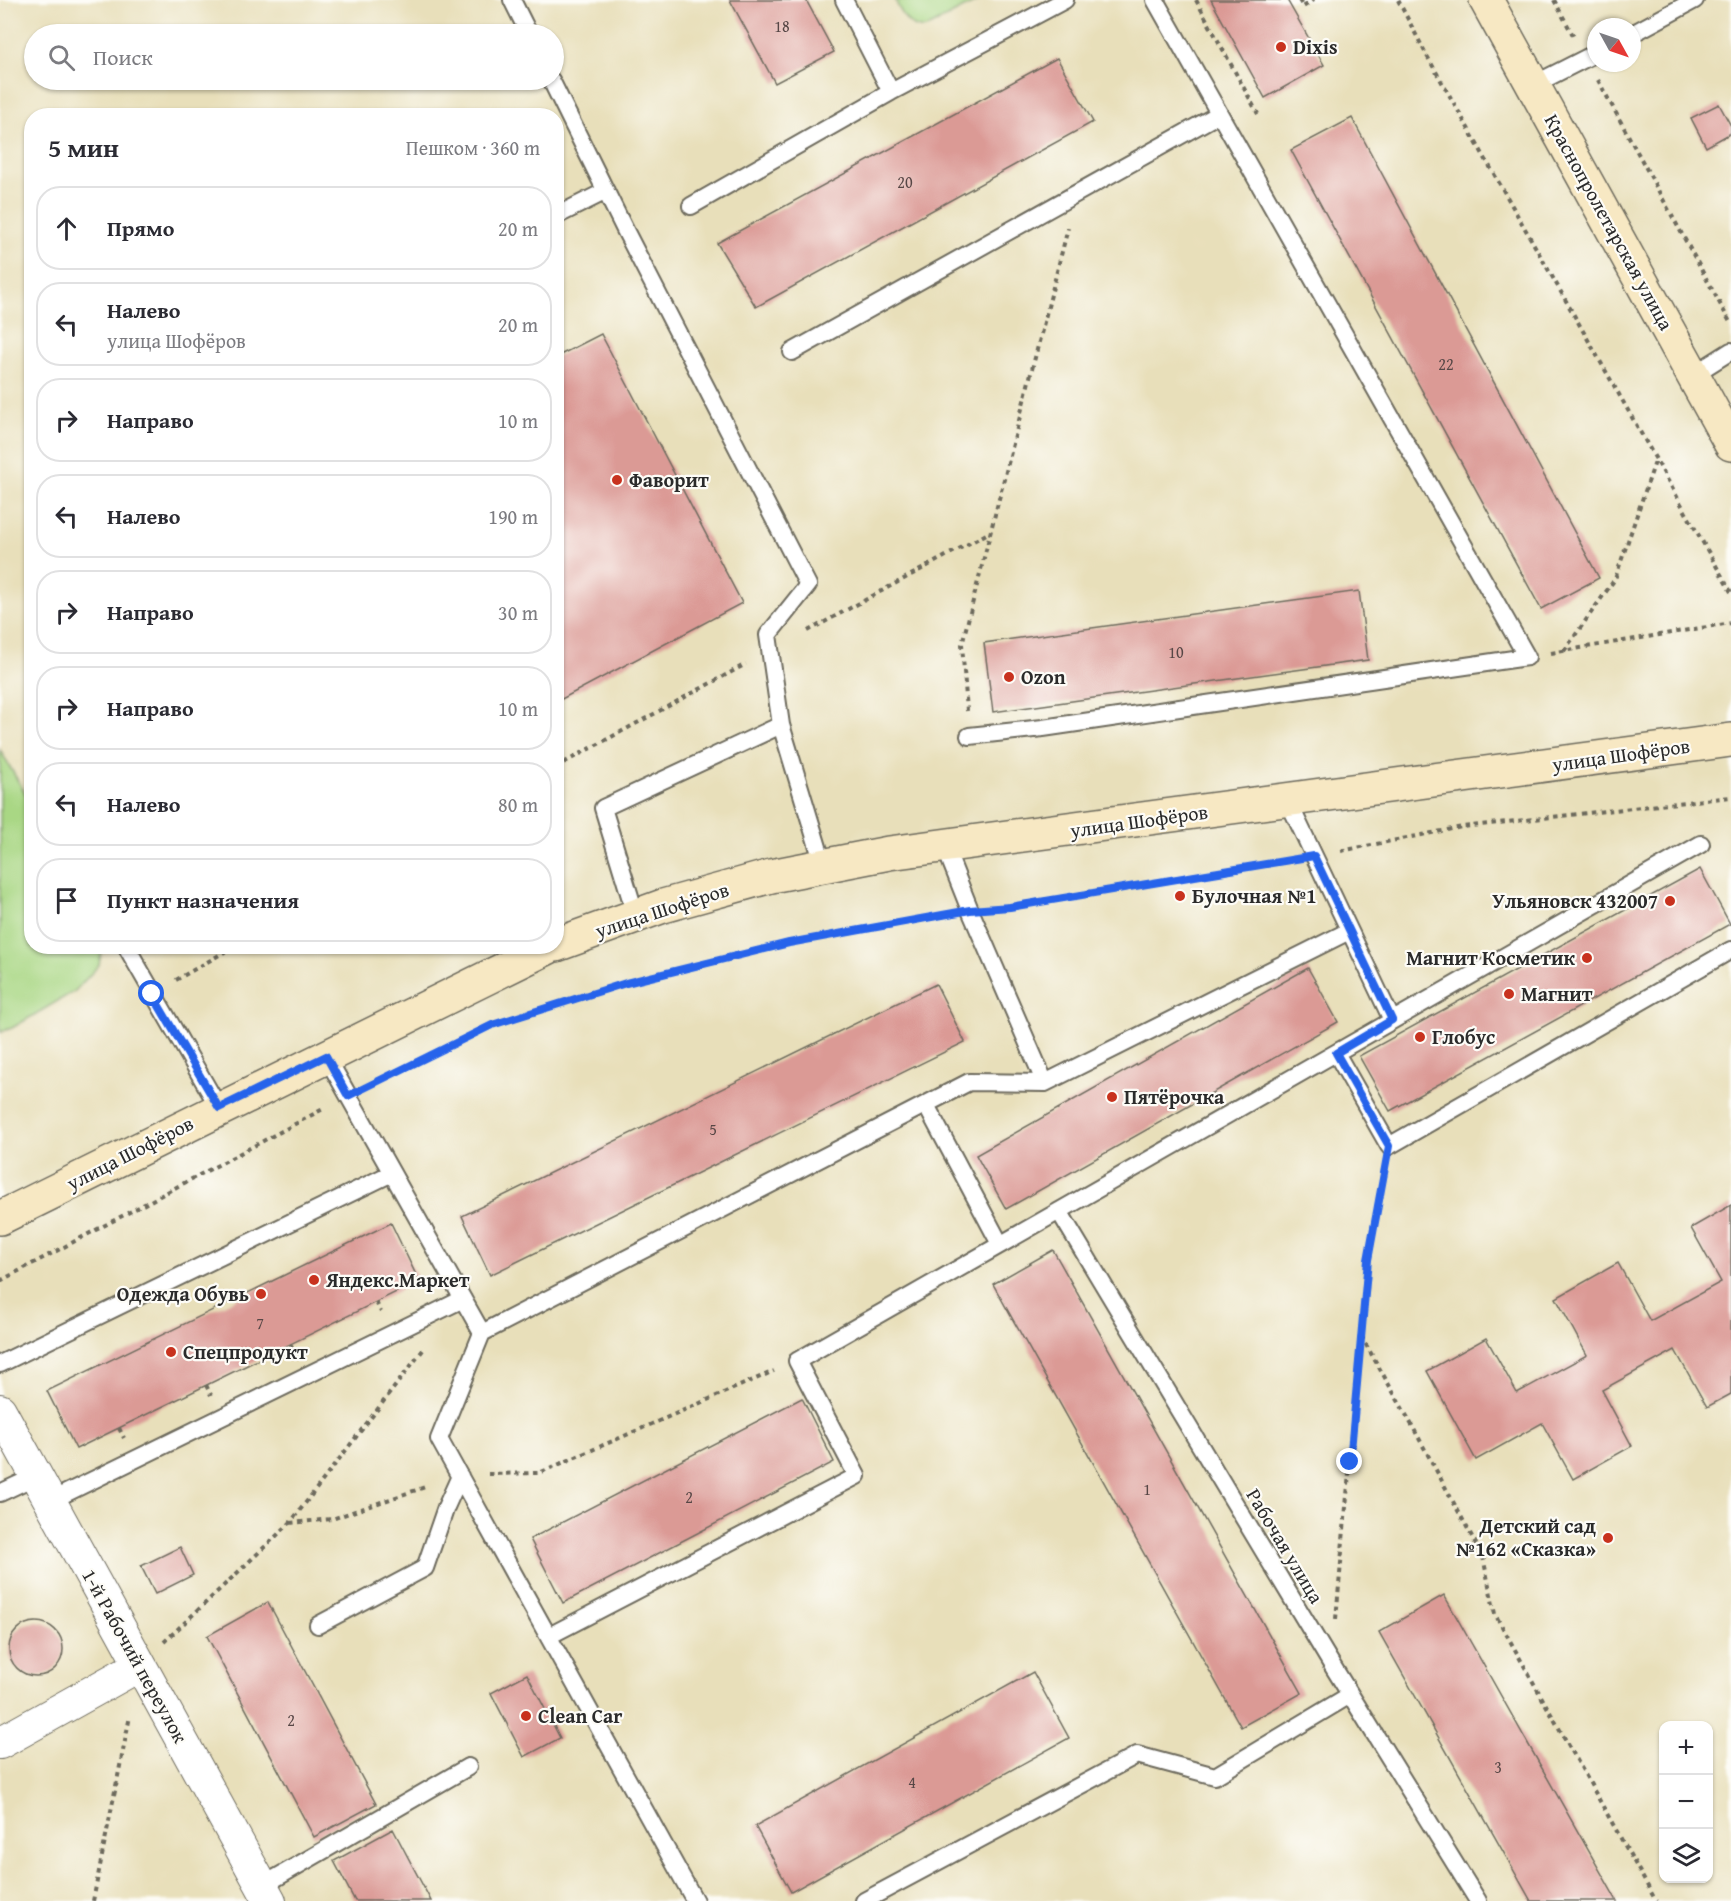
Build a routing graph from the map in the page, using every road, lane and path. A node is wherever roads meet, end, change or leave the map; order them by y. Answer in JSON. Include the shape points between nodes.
{"nodes":[{"id":1,"x":512,"y":0,"type":"edge"},
{"id":2,"x":844,"y":0,"type":"edge"},
{"id":3,"x":1065,"y":0,"type":"edge"},
{"id":4,"x":1155,"y":0,"type":"edge"},
{"id":5,"x":1196,"y":0,"type":"edge"},
{"id":6,"x":1299,"y":0,"type":"edge"},
{"id":7,"x":1314,"y":0,"type":"edge"},
{"id":8,"x":1398,"y":0,"type":"edge"},
{"id":9,"x":1486,"y":0,"type":"edge"},
{"id":10,"x":1554,"y":0,"type":"edge"},
{"id":11,"x":1695,"y":0,"type":"edge"},
{"id":12,"x":524,"y":24,"type":"edge"},
{"id":13,"x":1641,"y":29,"type":"edge"},
{"id":14,"x":1587,"y":50,"type":"edge"},
{"id":15,"x":1587,"y":58,"type":"edge"},
{"id":16,"x":1599,"y":72,"type":"edge"},
{"id":17,"x":1533,"y":85,"type":"junction"},
{"id":18,"x":556,"y":90,"type":"edge"},
{"id":19,"x":891,"y":92,"type":"junction"},
{"id":20,"x":1219,"y":114,"type":"junction"},
{"id":21,"x":1258,"y":114,"type":"dead end"},
{"id":22,"x":606,"y":191,"type":"junction"},
{"id":23,"x":1076,"y":195,"type":"junction"},
{"id":24,"x":691,"y":206,"type":"dead end"},
{"id":25,"x":564,"y":212,"type":"edge"},
{"id":26,"x":1731,"y":324,"type":"edge"},
{"id":27,"x":1731,"y":351,"type":"edge"},
{"id":28,"x":792,"y":352,"type":"dead end"},
{"id":29,"x":1693,"y":375,"type":"junction"},
{"id":30,"x":1731,"y":444,"type":"edge"},
{"id":31,"x":1656,"y":459,"type":"junction"},
{"id":32,"x":1731,"y":592,"type":"edge"},
{"id":33,"x":1731,"y":623,"type":"edge"},
{"id":34,"x":1564,"y":651,"type":"junction"},
{"id":35,"x":1527,"y":657,"type":"junction"},
{"id":36,"x":781,"y":725,"type":"junction"},
{"id":37,"x":969,"y":736,"type":"joint"},
{"id":38,"x":1731,"y":740,"type":"edge"},
{"id":39,"x":1731,"y":797,"type":"edge"},
{"id":40,"x":1288,"y":801,"type":"junction"},
{"id":41,"x":1701,"y":844,"type":"dead end"},
{"id":42,"x":945,"y":847,"type":"junction"},
{"id":43,"x":1314,"y":856,"type":"junction"},
{"id":44,"x":824,"y":867,"type":"junction"},
{"id":45,"x":970,"y":910,"type":"junction"},
{"id":46,"x":636,"y":916,"type":"junction"},
{"id":47,"x":1349,"y":931,"type":"junction"},
{"id":48,"x":564,"y":942,"type":"edge"},
{"id":49,"x":1731,"y":950,"type":"edge"},
{"id":50,"x":130,"y":954,"type":"edge"},
{"id":51,"x":221,"y":954,"type":"edge"},
{"id":52,"x":535,"y":954,"type":"edge"},
{"id":53,"x":152,"y":994,"type":"junction"},
{"id":54,"x":1392,"y":1020,"type":"junction"},
{"id":55,"x":1336,"y":1053,"type":"junction"},
{"id":56,"x":326,"y":1056,"type":"junction"},
{"id":57,"x":1044,"y":1083,"type":"junction"},
{"id":58,"x":348,"y":1096,"type":"junction"},
{"id":59,"x":926,"y":1105,"type":"junction"},
{"id":60,"x":219,"y":1108,"type":"junction"},
{"id":61,"x":1389,"y":1146,"type":"junction"},
{"id":62,"x":392,"y":1173,"type":"junction"},
{"id":63,"x":1059,"y":1211,"type":"junction"},
{"id":64,"x":0,"y":1218,"type":"edge"},
{"id":65,"x":1000,"y":1244,"type":"junction"},
{"id":66,"x":0,"y":1281,"type":"edge"},
{"id":67,"x":463,"y":1299,"type":"junction"},
{"id":68,"x":482,"y":1333,"type":"junction"},
{"id":69,"x":1361,"y":1336,"type":"junction"},
{"id":70,"x":427,"y":1346,"type":"dead end"},
{"id":71,"x":797,"y":1361,"type":"junction"},
{"id":72,"x":0,"y":1364,"type":"edge"},
{"id":73,"x":0,"y":1410,"type":"edge"},
{"id":74,"x":460,"y":1476,"type":"junction"},
{"id":75,"x":43,"y":1488,"type":"junction"},
{"id":76,"x":0,"y":1493,"type":"edge"},
{"id":77,"x":290,"y":1523,"type":"junction"},
{"id":78,"x":318,"y":1625,"type":"dead end"},
{"id":79,"x":549,"y":1636,"type":"junction"},
{"id":80,"x":140,"y":1665,"type":"junction"},
{"id":81,"x":1332,"y":1665,"type":"junction"},
{"id":82,"x":1350,"y":1695,"type":"junction"},
{"id":83,"x":0,"y":1743,"type":"edge"},
{"id":84,"x":468,"y":1767,"type":"dead end"},
{"id":85,"x":266,"y":1893,"type":"edge"},
{"id":86,"x":93,"y":1901,"type":"edge"},
{"id":87,"x":695,"y":1901,"type":"edge"},
{"id":88,"x":864,"y":1901,"type":"edge"},
{"id":89,"x":1478,"y":1901,"type":"edge"},
{"id":90,"x":1656,"y":1901,"type":"edge"}],
"edges":[{"from":1,"to":12,"type":"lane"},
{"from":2,"to":19,"type":"lane"},
{"from":3,"to":19,"type":"lane"},
{"from":4,"to":20,"type":"lane"},
{"from":5,"to":21,"type":"path"},
{"from":6,"to":7,"type":"path","via":[[1303,7]]},
{"from":8,"to":31,"type":"path"},
{"from":9,"to":17,"type":"main road","name":"Краснопролетарская улица"},
{"from":10,"to":14,"type":"path"},
{"from":11,"to":13,"type":"lane"},
{"from":15,"to":17,"type":"lane"},
{"from":16,"to":26,"type":"path"},
{"from":17,"to":29,"type":"main road","name":"Краснопролетарская улица"},
{"from":18,"to":22,"type":"lane"},
{"from":19,"to":24,"type":"lane"},
{"from":20,"to":23,"type":"lane"},
{"from":20,"to":35,"type":"lane"},
{"from":22,"to":25,"type":"lane"},
{"from":22,"to":36,"type":"lane","via":[[808,585],[768,635]]},
{"from":23,"to":28,"type":"lane"},
{"from":23,"to":37,"type":"path","via":[[962,644]]},
{"from":27,"to":29,"type":"lane"},
{"from":29,"to":30,"type":"main road","name":"Краснопролетарская улица"},
{"from":31,"to":32,"type":"path"},
{"from":31,"to":34,"type":"path","via":[[1615,579]]},
{"from":33,"to":34,"type":"path"},
{"from":34,"to":35,"type":"path"},
{"from":35,"to":37,"type":"lane"},
{"from":36,"to":44,"type":"lane"},
{"from":36,"to":46,"type":"lane","via":[[603,808]]},
{"from":38,"to":40,"type":"main road","name":"улица Шофёров"},
{"from":39,"to":43,"type":"path","via":[[1462,827]]},
{"from":40,"to":42,"type":"main road","name":"улица Шофёров"},
{"from":40,"to":43,"type":"lane"},
{"from":41,"to":54,"type":"lane"},
{"from":42,"to":44,"type":"main road","name":"улица Шофёров"},
{"from":42,"to":45,"type":"lane"},
{"from":43,"to":45,"type":"path","via":[[1010,907]]},
{"from":43,"to":47,"type":"lane"},
{"from":44,"to":46,"type":"main road","name":"улица Шофёров","via":[[771,876]]},
{"from":45,"to":57,"type":"lane"},
{"from":45,"to":58,"type":"path","via":[[789,943],[626,983],[492,1025]]},
{"from":46,"to":48,"type":"main road","name":"улица Шофёров"},
{"from":47,"to":54,"type":"lane"},
{"from":47,"to":57,"type":"lane"},
{"from":49,"to":61,"type":"lane"},
{"from":50,"to":53,"type":"lane"},
{"from":51,"to":53,"type":"path"},
{"from":52,"to":56,"type":"main road","name":"улица Шофёров"},
{"from":53,"to":60,"type":"lane"},
{"from":54,"to":55,"type":"lane"},
{"from":55,"to":61,"type":"lane"},
{"from":55,"to":63,"type":"lane"},
{"from":56,"to":58,"type":"lane"},
{"from":56,"to":60,"type":"main road","name":"улица Шофёров"},
{"from":57,"to":59,"type":"lane","via":[[969,1082]]},
{"from":58,"to":62,"type":"lane"},
{"from":58,"to":66,"type":"path"},
{"from":59,"to":65,"type":"lane"},
{"from":59,"to":68,"type":"lane"},
{"from":60,"to":64,"type":"main road","name":"улица Шофёров"},
{"from":61,"to":69,"type":"path","via":[[1368,1260]]},
{"from":62,"to":67,"type":"lane"},
{"from":62,"to":72,"type":"lane"},
{"from":63,"to":65,"type":"lane"},
{"from":63,"to":81,"type":"lane","name":"Рабочая улица"},
{"from":65,"to":71,"type":"lane"},
{"from":67,"to":68,"type":"lane"},
{"from":67,"to":75,"type":"lane"},
{"from":68,"to":74,"type":"lane","via":[[439,1439]]},
{"from":69,"to":81,"type":"path"},
{"from":69,"to":90,"type":"path","via":[[1483,1557],[1496,1614]]},
{"from":70,"to":77,"type":"path"},
{"from":71,"to":74,"type":"path","via":[[539,1473]]},
{"from":71,"to":79,"type":"lane","via":[[857,1476]]},
{"from":73,"to":75,"type":"street","name":"1-й Рабочий переулок"},
{"from":74,"to":77,"type":"path","via":[[332,1519]]},
{"from":74,"to":78,"type":"lane","via":[[425,1568]]},
{"from":74,"to":79,"type":"lane"},
{"from":75,"to":76,"type":"lane"},
{"from":75,"to":80,"type":"street","name":"1-й Рабочий переулок"},
{"from":77,"to":80,"type":"path"},
{"from":79,"to":87,"type":"lane"},
{"from":80,"to":83,"type":"street"},
{"from":80,"to":85,"type":"street","name":"1-й Рабочий переулок"},
{"from":80,"to":86,"type":"path"},
{"from":81,"to":82,"type":"lane","name":"Рабочая улица"},
{"from":82,"to":88,"type":"lane","via":[[1215,1776],[1137,1755]]},
{"from":82,"to":89,"type":"lane","name":"Рабочая улица"},
{"from":84,"to":85,"type":"lane"}]}
